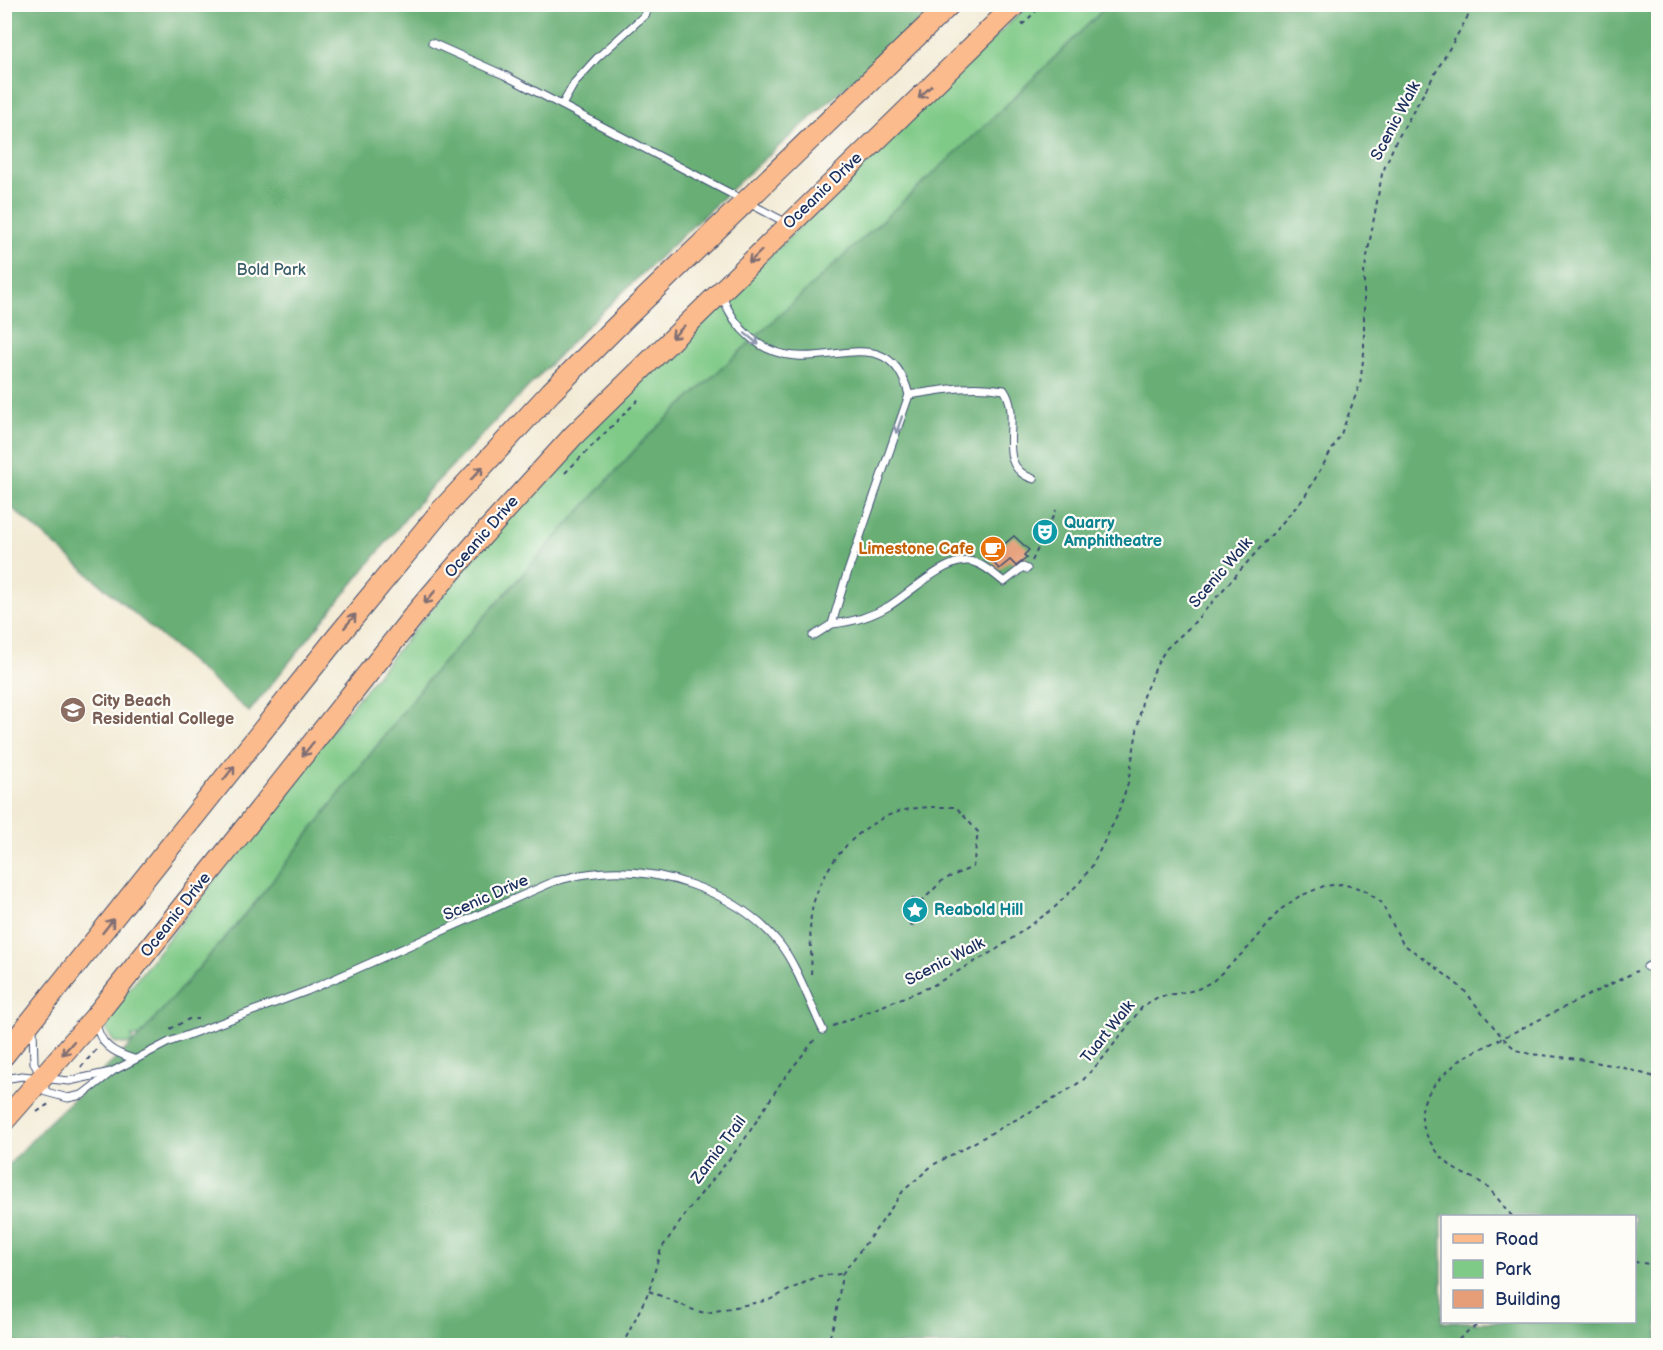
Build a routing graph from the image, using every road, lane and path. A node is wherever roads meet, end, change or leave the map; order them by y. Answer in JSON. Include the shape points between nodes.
{"nodes":[{"id":1,"x":647,"y":4,"type":"edge"},
{"id":2,"x":950,"y":4,"type":"edge"},
{"id":3,"x":1016,"y":4,"type":"edge"},
{"id":4,"x":1043,"y":4,"type":"edge"},
{"id":5,"x":1475,"y":4,"type":"edge"},
{"id":6,"x":1018,"y":29,"type":"dead end"},
{"id":7,"x":432,"y":43,"type":"dead end"},
{"id":8,"x":562,"y":105,"type":"junction"},
{"id":9,"x":745,"y":201,"type":"junction"},
{"id":10,"x":789,"y":224,"type":"junction"},
{"id":11,"x":720,"y":291,"type":"junction"},
{"id":12,"x":644,"y":394,"type":"dead end"},
{"id":13,"x":909,"y":396,"type":"junction"},
{"id":14,"x":560,"y":478,"type":"dead end"},
{"id":15,"x":1034,"y":479,"type":"dead end"},
{"id":16,"x":1056,"y":510,"type":"dead end"},
{"id":17,"x":1027,"y":569,"type":"joint"},
{"id":18,"x":832,"y":624,"type":"junction"},
{"id":19,"x":813,"y":636,"type":"dead end"},
{"id":20,"x":921,"y":902,"type":"junction"},
{"id":21,"x":1659,"y":961,"type":"edge"},
{"id":22,"x":1647,"y":967,"type":"joint"},
{"id":23,"x":810,"y":1004,"type":"junction"},
{"id":24,"x":95,"y":1017,"type":"junction"},
{"id":25,"x":33,"y":1019,"type":"junction"},
{"id":26,"x":206,"y":1019,"type":"dead end"},
{"id":27,"x":168,"y":1030,"type":"dead end"},
{"id":28,"x":823,"y":1030,"type":"junction"},
{"id":29,"x":1502,"y":1038,"type":"junction"},
{"id":30,"x":103,"y":1042,"type":"junction"},
{"id":31,"x":4,"y":1055,"type":"edge"},
{"id":32,"x":134,"y":1059,"type":"junction"},
{"id":33,"x":113,"y":1071,"type":"junction"},
{"id":34,"x":42,"y":1078,"type":"junction"},
{"id":35,"x":1659,"y":1078,"type":"edge"},
{"id":36,"x":4,"y":1079,"type":"edge"},
{"id":37,"x":69,"y":1081,"type":"junction"},
{"id":38,"x":56,"y":1096,"type":"junction"},
{"id":39,"x":35,"y":1114,"type":"dead end"},
{"id":40,"x":8,"y":1128,"type":"edge"},
{"id":41,"x":4,"y":1144,"type":"edge"},
{"id":42,"x":1511,"y":1215,"type":"edge"},
{"id":43,"x":1636,"y":1262,"type":"edge"},
{"id":44,"x":1659,"y":1265,"type":"edge"},
{"id":45,"x":842,"y":1274,"type":"junction"},
{"id":46,"x":649,"y":1291,"type":"junction"},
{"id":47,"x":1482,"y":1323,"type":"edge"},
{"id":48,"x":622,"y":1346,"type":"edge"},
{"id":49,"x":827,"y":1346,"type":"edge"},
{"id":50,"x":1452,"y":1346,"type":"edge"}],
"edges":[{"from":1,"to":8,"type":"lane","via":[[646,14],[575,82]]},
{"from":2,"to":9,"type":"main road"},
{"from":3,"to":10,"type":"main road","name":"Oceanic Drive","one_way":true},
{"from":4,"to":6,"type":"path"},
{"from":5,"to":28,"type":"path","name":"Scenic Walk","via":[[1395,142],[1382,174],[1364,273],[1360,384],[1341,434],[1304,498],[1159,660],[1143,696],[1128,783],[1117,816],[1092,866],[1053,909],[970,966],[932,986]]},
{"from":7,"to":8,"type":"lane"},
{"from":8,"to":9,"type":"lane"},
{"from":9,"to":10,"type":"lane"},
{"from":25,"to":9,"type":"main road","one_way":true,"via":[[440,512],[551,392]]},
{"from":10,"to":11,"type":"main road","name":"Oceanic Drive","one_way":true},
{"from":11,"to":13,"type":"lane","one_way":true,"via":[[740,328],[771,352],[798,356],[860,351],[879,355],[904,378]]},
{"from":11,"to":24,"type":"main road","name":"Oceanic Drive","one_way":true,"via":[[573,436],[420,608]]},
{"from":12,"to":14,"type":"path"},
{"from":13,"to":15,"type":"lane","via":[[957,387],[1004,390],[1012,409],[1011,456],[1017,469]]},
{"from":13,"to":18,"type":"lane","one_way":true},
{"from":16,"to":17,"type":"path"},
{"from":17,"to":18,"type":"lane","via":[[1023,567],[1004,582],[968,561],[949,566],[879,612]]},
{"from":18,"to":19,"type":"lane"},
{"from":20,"to":20,"type":"path","via":[[924,914],[915,925],[910,925],[903,912],[905,903],[913,899]]},
{"from":20,"to":23,"type":"path","via":[[943,880],[974,867],[978,832],[956,807],[923,807],[892,814],[864,830],[841,852],[824,877],[813,906],[810,973],[816,990]]},
{"from":21,"to":22,"type":"lane"},
{"from":22,"to":29,"type":"path"},
{"from":23,"to":28,"type":"lane","name":"Scenic Drive"},
{"from":23,"to":32,"type":"lane","name":"Scenic Drive","via":[[780,944],[740,909],[677,879],[621,872],[587,874],[555,881],[307,991],[169,1042]]},
{"from":24,"to":30,"type":"lane"},
{"from":24,"to":34,"type":"main road","name":"Oceanic Drive","one_way":true},
{"from":25,"to":31,"type":"main road"},
{"from":25,"to":34,"type":"lane","via":[[34,1063]]},
{"from":26,"to":27,"type":"path","via":[[189,1019]]},
{"from":28,"to":46,"type":"path","name":"Zamia Trail","via":[[661,1249]]},
{"from":29,"to":35,"type":"path","via":[[1516,1050],[1530,1054],[1579,1059]]},
{"from":29,"to":42,"type":"path","via":[[1464,1057],[1443,1076],[1427,1095],[1422,1114],[1432,1146],[1453,1168],[1487,1187]]},
{"from":29,"to":45,"type":"path","name":"Tuart Walk","via":[[1463,989],[1403,944],[1381,902],[1363,890],[1341,884],[1324,886],[1280,910],[1213,981],[1196,990],[1158,997],[1143,1006],[1083,1080],[933,1165],[903,1191]]},
{"from":30,"to":32,"type":"lane","via":[[112,1052]]},
{"from":30,"to":37,"type":"path"},
{"from":32,"to":33,"type":"lane","name":"Scenic Drive"},
{"from":33,"to":37,"type":"lane","name":"Scenic Drive"},
{"from":33,"to":38,"type":"lane","name":"Scenic Drive","via":[[82,1095]]},
{"from":34,"to":36,"type":"lane","name":"Scenic Drive"},
{"from":34,"to":37,"type":"lane","name":"Scenic Drive"},
{"from":34,"to":38,"type":"lane","via":[[46,1092]]},
{"from":34,"to":40,"type":"main road","name":"Oceanic Drive"},
{"from":38,"to":39,"type":"path"},
{"from":40,"to":41,"type":"path"},
{"from":43,"to":44,"type":"path"},
{"from":45,"to":46,"type":"path","via":[[818,1276],[769,1300],[705,1313]]},
{"from":45,"to":49,"type":"path"},
{"from":46,"to":48,"type":"path","name":"Zamia Trail"},
{"from":47,"to":50,"type":"path"}]}
